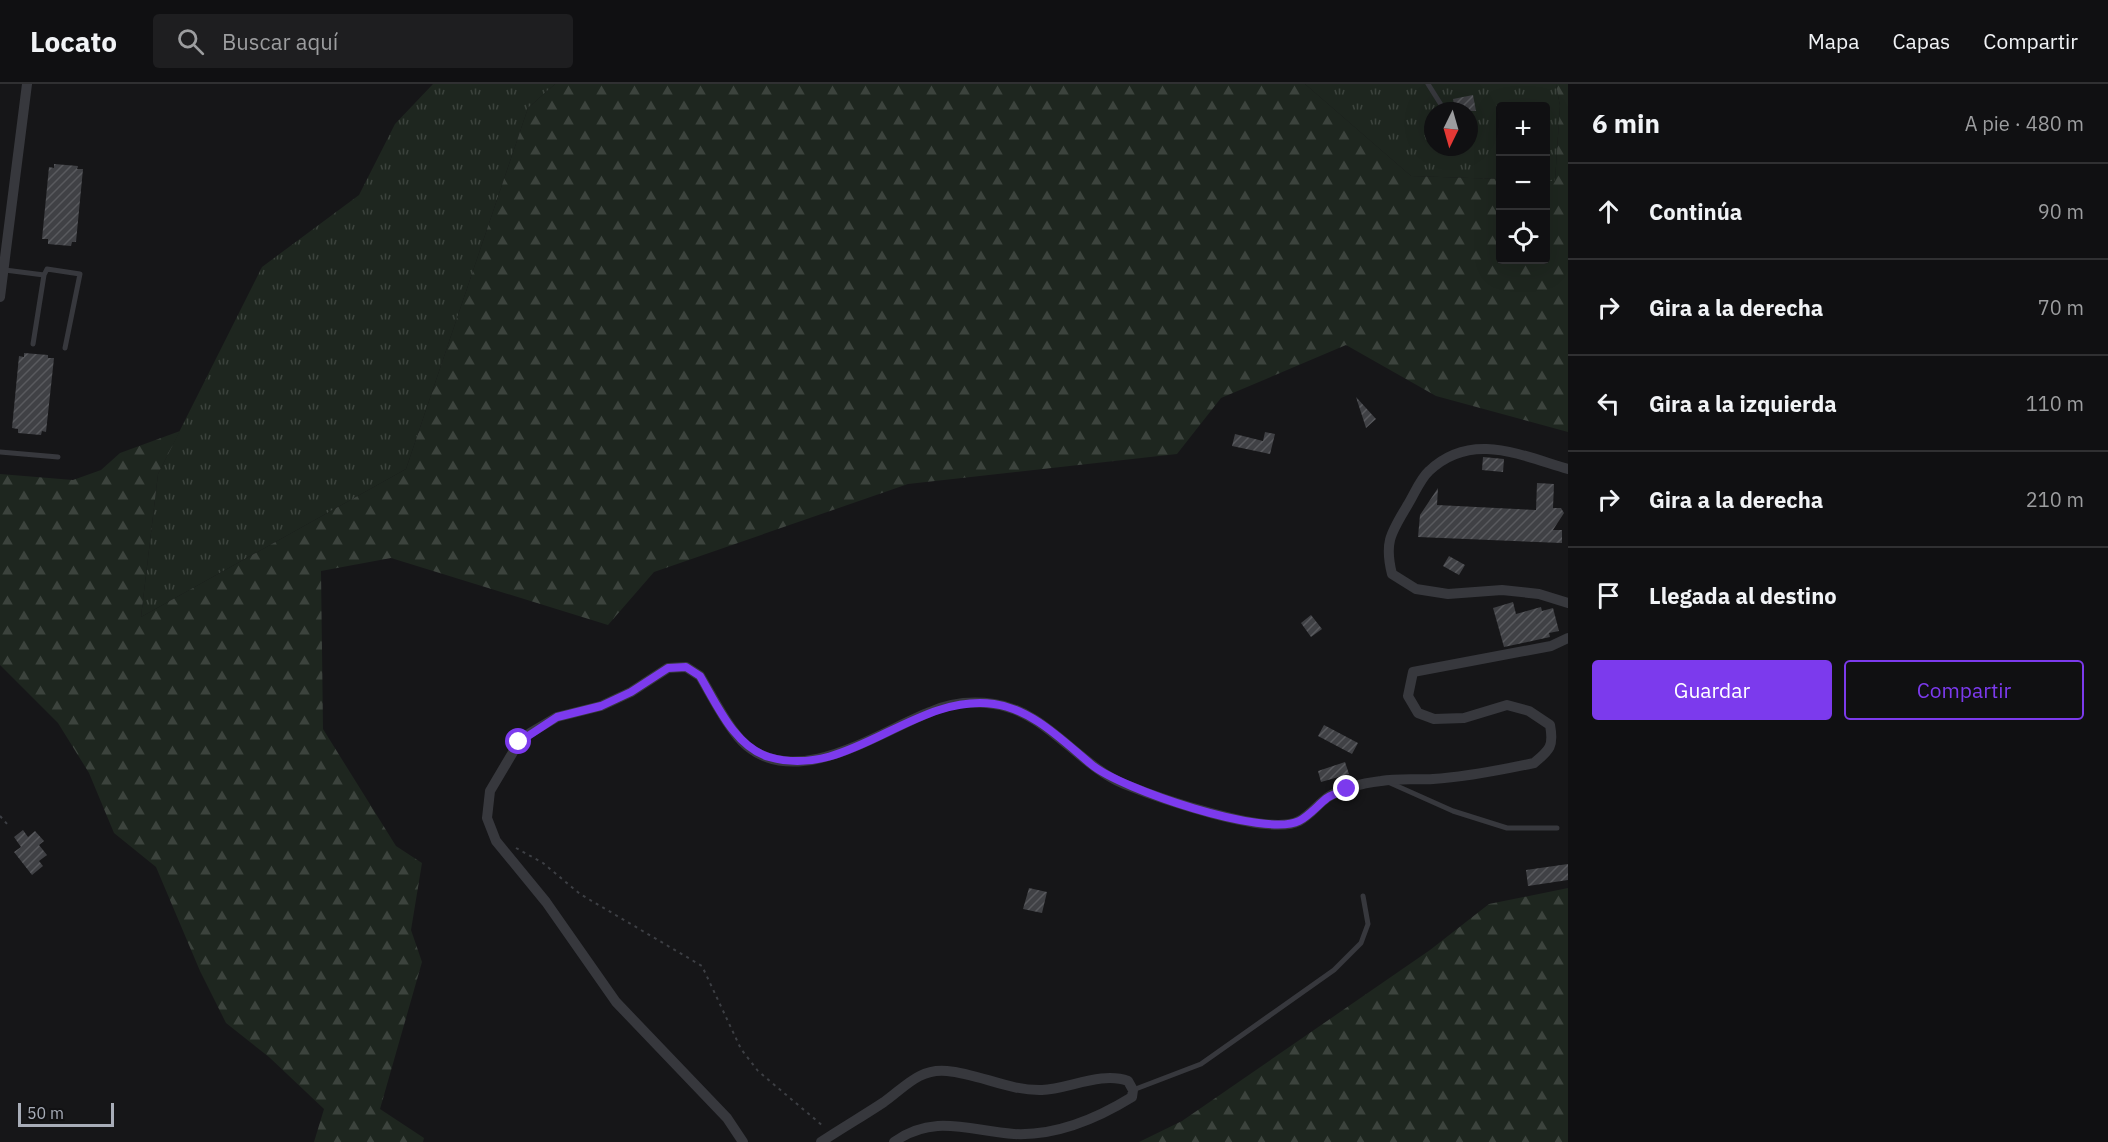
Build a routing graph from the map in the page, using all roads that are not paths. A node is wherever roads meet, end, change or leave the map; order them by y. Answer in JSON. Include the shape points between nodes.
{"nodes":[{"id":1,"x":27,"y":84,"type":"edge"},
{"id":2,"x":1428,"y":84,"type":"edge"},
{"id":3,"x":1439,"y":102,"type":"edge"},
{"id":4,"x":12,"y":220,"type":"junction"},
{"id":5,"x":0,"y":232,"type":"edge"},
{"id":6,"x":5,"y":270,"type":"junction"},
{"id":7,"x":44,"y":275,"type":"junction"},
{"id":8,"x":0,"y":297,"type":"edge"},
{"id":9,"x":33,"y":344,"type":"dead end"},
{"id":10,"x":65,"y":348,"type":"dead end"},
{"id":11,"x":0,"y":452,"type":"edge"},
{"id":12,"x":58,"y":457,"type":"dead end"},
{"id":13,"x":1568,"y":469,"type":"edge"},
{"id":14,"x":1568,"y":603,"type":"edge"},
{"id":15,"x":1568,"y":638,"type":"edge"},
{"id":16,"x":1382,"y":780,"type":"junction"},
{"id":17,"x":1557,"y":828,"type":"dead end"},
{"id":18,"x":1363,"y":896,"type":"dead end"},
{"id":19,"x":1133,"y":1090,"type":"junction"},
{"id":20,"x":743,"y":1142,"type":"edge"},
{"id":21,"x":822,"y":1142,"type":"edge"},
{"id":22,"x":894,"y":1142,"type":"edge"}],
"edges":[{"from":1,"to":4,"type":"street"},
{"from":2,"to":3,"type":"lane"},
{"from":4,"to":5,"type":"lane"},
{"from":4,"to":6,"type":"street"},
{"from":6,"to":7,"type":"lane"},
{"from":6,"to":8,"type":"street"},
{"from":7,"to":9,"type":"lane"},
{"from":7,"to":10,"type":"lane","via":[[47,268],[80,274]]},
{"from":11,"to":12,"type":"lane"},
{"from":13,"to":14,"type":"street","via":[[1487,447],[1458,451],[1429,471],[1389,536],[1388,555],[1392,574],[1416,589],[1448,594],[1502,590],[1539,594]]},
{"from":15,"to":16,"type":"street","via":[[1551,646],[1413,672],[1408,696],[1418,713],[1434,719],[1464,718],[1507,705],[1529,711],[1550,725],[1553,740],[1547,752],[1534,763],[1435,779]]},
{"from":16,"to":17,"type":"lane","via":[[1453,811],[1507,828]]},
{"from":16,"to":20,"type":"street","via":[[1329,797],[1299,821],[1274,825],[1252,822],[1197,809],[1125,784],[1102,773],[1020,710],[981,703],[955,704],[931,711],[826,757],[771,758],[741,740],[696,672],[674,666],[601,706],[557,717],[519,742],[487,800],[489,826],[616,1002],[727,1118]]},
{"from":18,"to":19,"type":"lane","via":[[1368,924],[1361,943],[1334,970],[1201,1064]]},
{"from":19,"to":21,"type":"street","via":[[1124,1079],[1111,1078],[1063,1089],[1017,1089],[946,1070],[929,1071],[910,1080]]},
{"from":19,"to":22,"type":"street","via":[[1132,1098],[1116,1107],[1058,1129],[1014,1134],[939,1124],[915,1130]]}]}
